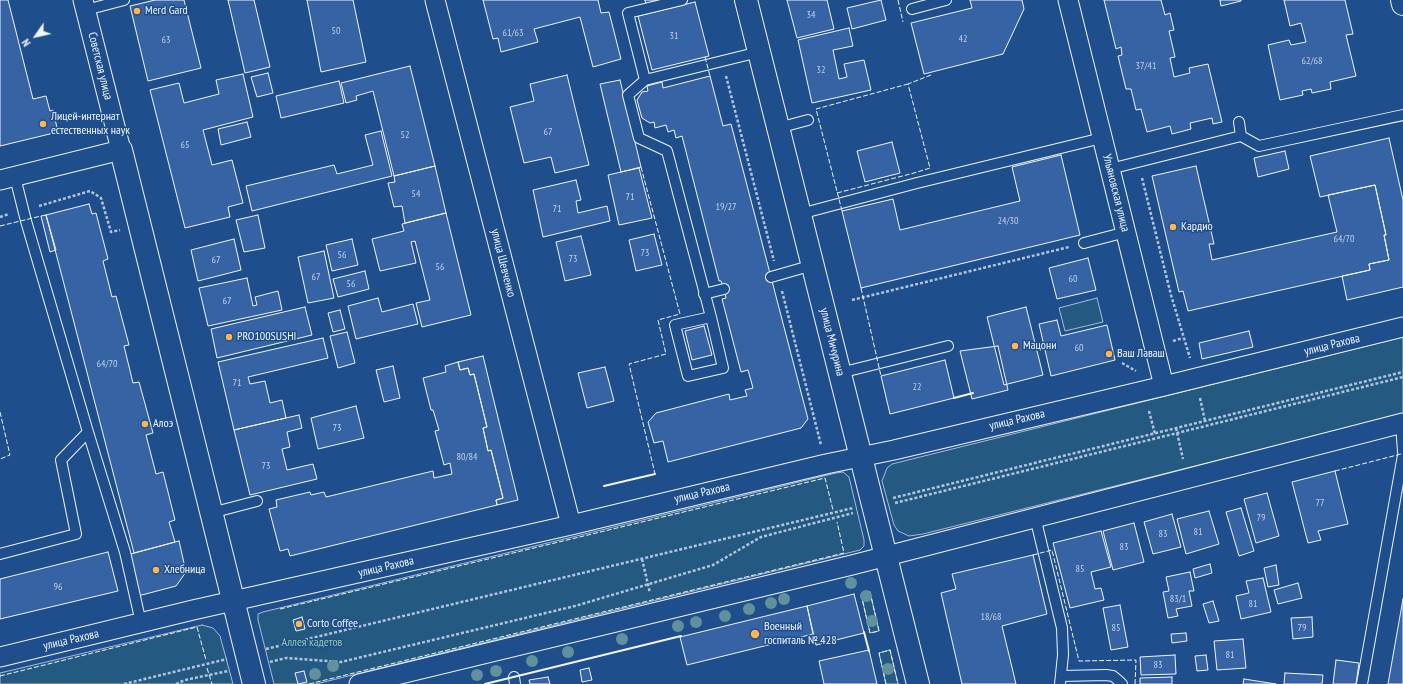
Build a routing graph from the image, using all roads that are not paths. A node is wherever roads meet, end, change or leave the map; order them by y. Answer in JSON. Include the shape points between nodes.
{"nodes":[{"id":1,"x":124,"y":0,"type":"edge"},
{"id":2,"x":435,"y":0,"type":"edge"},
{"id":3,"x":682,"y":0,"type":"edge"},
{"id":4,"x":746,"y":0,"type":"edge"},
{"id":5,"x":946,"y":0,"type":"edge"},
{"id":6,"x":1068,"y":0,"type":"edge"},
{"id":7,"x":1402,"y":0,"type":"edge"},
{"id":8,"x":1403,"y":4,"type":"edge"},
{"id":9,"x":84,"y":5,"type":"edge"},
{"id":10,"x":642,"y":5,"type":"edge"},
{"id":11,"x":912,"y":9,"type":"dead end"},
{"id":12,"x":759,"y":52,"type":"junction"},
{"id":13,"x":645,"y":80,"type":"junction"},
{"id":14,"x":1403,"y":114,"type":"edge"},
{"id":15,"x":808,"y":120,"type":"dead end"},
{"id":16,"x":1239,"y":122,"type":"dead end"},
{"id":17,"x":778,"y":128,"type":"junction"},
{"id":18,"x":1241,"y":136,"type":"junction"},
{"id":19,"x":1102,"y":138,"type":"junction"},
{"id":20,"x":121,"y":150,"type":"junction"},
{"id":21,"x":1110,"y":169,"type":"junction"},
{"id":22,"x":8,"y":178,"type":"edge"},
{"id":23,"x":800,"y":214,"type":"junction"},
{"id":24,"x":1126,"y":232,"type":"junction"},
{"id":25,"x":1084,"y":243,"type":"road end"},
{"id":26,"x":813,"y":265,"type":"junction"},
{"id":27,"x":771,"y":277,"type":"dead end"},
{"id":28,"x":724,"y":289,"type":"dead end"},
{"id":29,"x":704,"y":294,"type":"junction"},
{"id":30,"x":710,"y":316,"type":"junction"},
{"id":31,"x":1403,"y":327,"type":"edge"},
{"id":32,"x":948,"y":346,"type":"dead end"},
{"id":33,"x":840,"y":373,"type":"junction"},
{"id":34,"x":1164,"y":386,"type":"junction"},
{"id":35,"x":1402,"y":423,"type":"edge"},
{"id":36,"x":88,"y":432,"type":"junction"},
{"id":37,"x":1403,"y":452,"type":"edge"},
{"id":38,"x":1403,"y":455,"type":"edge"},
{"id":39,"x":861,"y":456,"type":"junction"},
{"id":40,"x":257,"y":501,"type":"dead end"},
{"id":41,"x":212,"y":513,"type":"junction"},
{"id":42,"x":1035,"y":517,"type":"junction"},
{"id":43,"x":571,"y":525,"type":"junction"},
{"id":44,"x":0,"y":554,"type":"edge"},
{"id":45,"x":886,"y":556,"type":"junction"},
{"id":46,"x":233,"y":601,"type":"junction"},
{"id":47,"x":141,"y":623,"type":"junction"},
{"id":48,"x":0,"y":657,"type":"edge"},
{"id":49,"x":1061,"y":680,"type":"edge"},
{"id":50,"x":254,"y":684,"type":"edge"},
{"id":51,"x":359,"y":684,"type":"edge"},
{"id":52,"x":918,"y":684,"type":"edge"},
{"id":53,"x":1122,"y":684,"type":"edge"},
{"id":54,"x":1362,"y":684,"type":"edge"}],
"edges":[{"from":1,"to":9,"type":"lane"},
{"from":2,"to":43,"type":"street","name":"улица Шевченко"},
{"from":3,"to":10,"type":"lane"},
{"from":4,"to":12,"type":"street","name":"улица Мичурина"},
{"from":5,"to":11,"type":"lane"},
{"from":6,"to":19,"type":"street","name":"Ульяновская улица"},
{"from":7,"to":8,"type":"street"},
{"from":9,"to":20,"type":"street","name":"Советская улица"},
{"from":10,"to":13,"type":"lane","via":[[628,12]]},
{"from":12,"to":13,"type":"lane"},
{"from":12,"to":17,"type":"street","name":"улица Мичурина"},
{"from":13,"to":29,"type":"lane","via":[[628,95],[639,138],[667,151]]},
{"from":14,"to":18,"type":"lane","via":[[1259,146]]},
{"from":15,"to":17,"type":"lane"},
{"from":16,"to":18,"type":"lane"},
{"from":17,"to":23,"type":"street","name":"улица Мичурина"},
{"from":18,"to":21,"type":"lane"},
{"from":19,"to":21,"type":"street","name":"Ульяновская улица"},
{"from":19,"to":23,"type":"lane"},
{"from":20,"to":22,"type":"street"},
{"from":20,"to":41,"type":"street","name":"Советская улица"},
{"from":21,"to":24,"type":"street","name":"Ульяновская улица"},
{"from":22,"to":36,"type":"lane","via":[[23,211]]},
{"from":23,"to":26,"type":"street","name":"улица Мичурина"},
{"from":24,"to":25,"type":"lane"},
{"from":24,"to":34,"type":"street","name":"Ульяновская улица"},
{"from":26,"to":27,"type":"lane"},
{"from":26,"to":33,"type":"street","name":"улица Мичурина"},
{"from":28,"to":29,"type":"lane"},
{"from":29,"to":30,"type":"lane"},
{"from":30,"to":30,"type":"lane","via":[[723,368],[688,376],[675,325]]},
{"from":31,"to":34,"type":"street","name":"улица Рахова"},
{"from":32,"to":33,"type":"lane"},
{"from":33,"to":39,"type":"street","name":"улица Мичурина"},
{"from":34,"to":39,"type":"street","name":"улица Рахова"},
{"from":35,"to":37,"type":"lane"},
{"from":35,"to":42,"type":"street"},
{"from":36,"to":44,"type":"lane","via":[[61,460],[76,534]]},
{"from":36,"to":47,"type":"lane","via":[[125,552]]},
{"from":38,"to":54,"type":"lane"},
{"from":39,"to":43,"type":"street","name":"улица Рахова"},
{"from":39,"to":45,"type":"street","name":"улица Мичурина"},
{"from":40,"to":41,"type":"lane"},
{"from":41,"to":46,"type":"street","name":"Советская улица"},
{"from":42,"to":45,"type":"street"},
{"from":42,"to":49,"type":"lane","via":[[1062,628],[1064,650]]},
{"from":43,"to":46,"type":"street","name":"улица Рахова"},
{"from":45,"to":51,"type":"street"},
{"from":45,"to":52,"type":"street","name":"улица Мичурина"},
{"from":46,"to":47,"type":"street","name":"улица Рахова"},
{"from":46,"to":50,"type":"street","name":"Советская улица"},
{"from":47,"to":48,"type":"street","name":"улица Рахова"},
{"from":49,"to":53,"type":"lane","via":[[1106,675],[1112,676]]}]}
